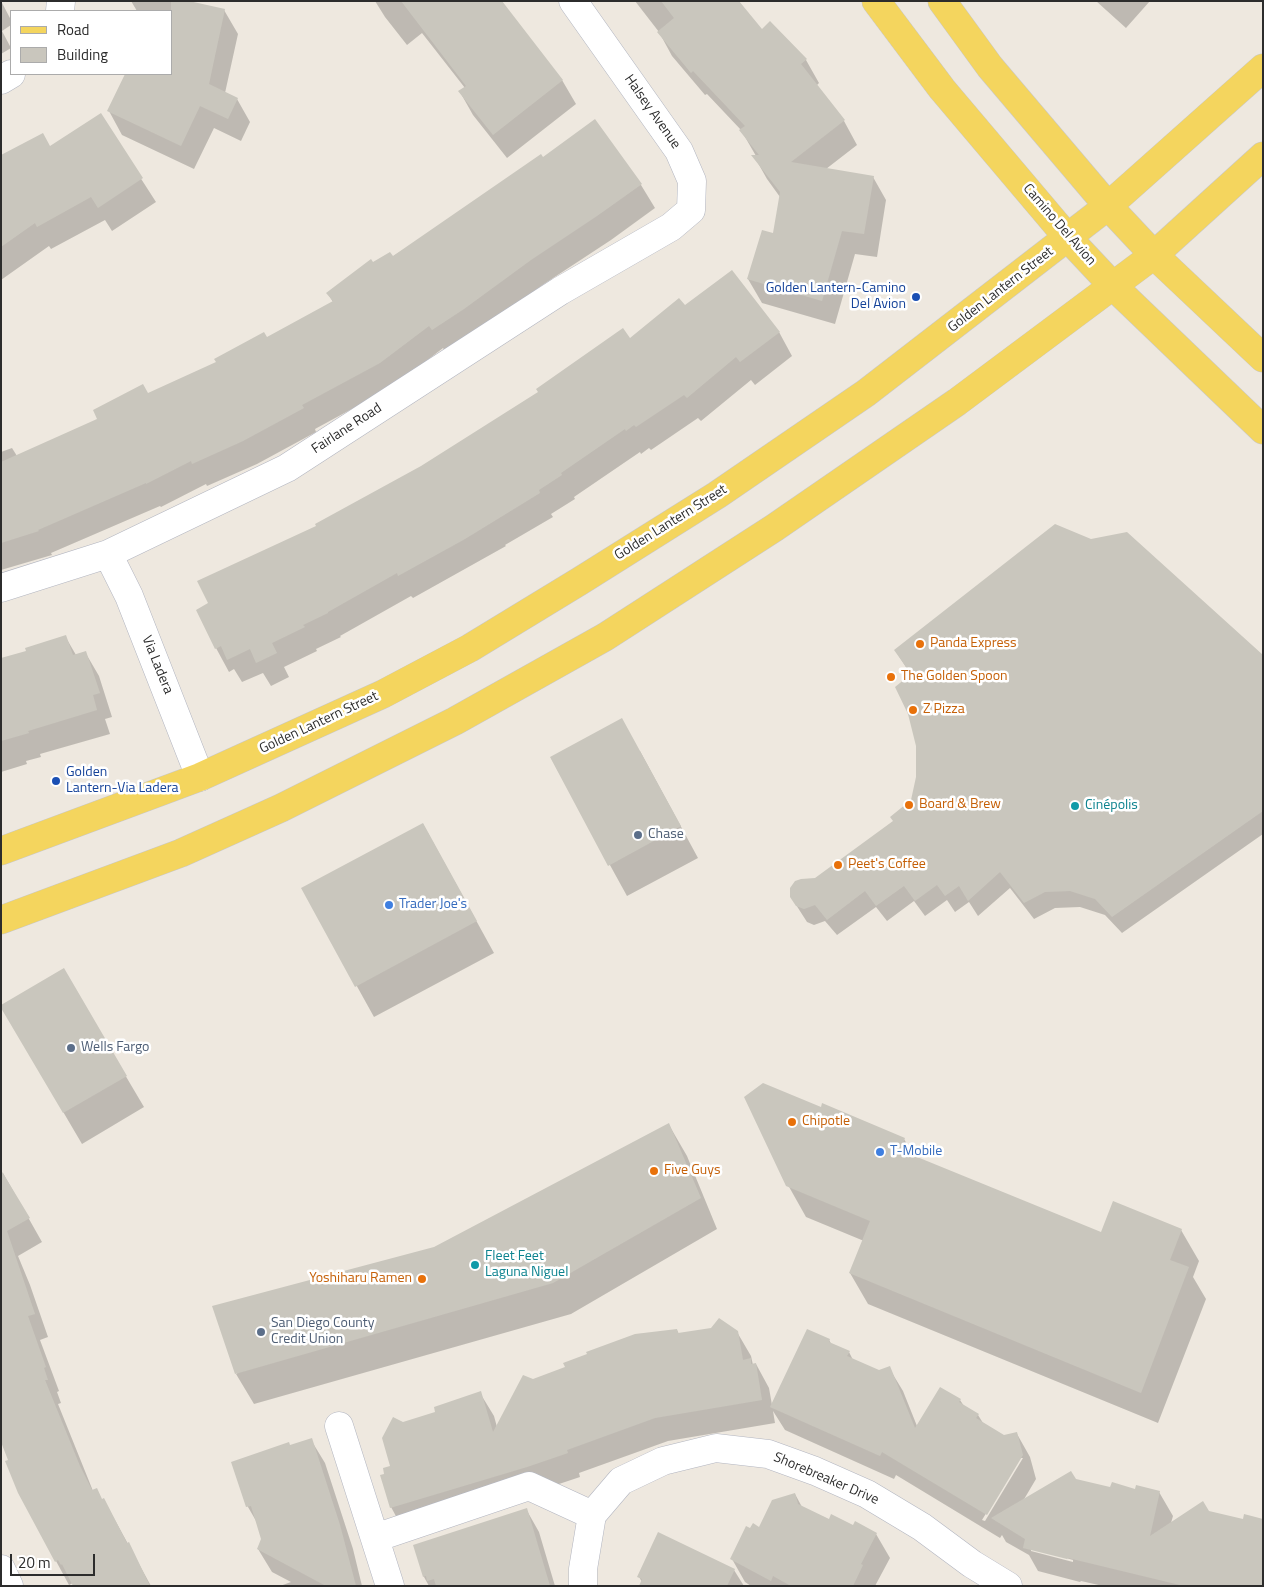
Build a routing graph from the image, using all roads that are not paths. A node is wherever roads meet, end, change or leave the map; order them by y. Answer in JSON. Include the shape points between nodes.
{"nodes":[{"id":1,"x":573,"y":1,"type":"edge"},
{"id":2,"x":876,"y":1,"type":"edge"},
{"id":3,"x":942,"y":1,"type":"edge"},
{"id":4,"x":1263,"y":68,"type":"edge"},
{"id":5,"x":1263,"y":156,"type":"edge"},
{"id":6,"x":1108,"y":206,"type":"junction"},
{"id":7,"x":671,"y":227,"type":"joint"},
{"id":8,"x":1068,"y":238,"type":"junction"},
{"id":9,"x":1154,"y":255,"type":"junction"},
{"id":10,"x":1113,"y":286,"type":"junction"},
{"id":11,"x":1263,"y":358,"type":"edge"},
{"id":12,"x":1263,"y":430,"type":"edge"},
{"id":13,"x":108,"y":554,"type":"junction"},
{"id":14,"x":1,"y":588,"type":"edge"},
{"id":15,"x":200,"y":777,"type":"junction"},
{"id":16,"x":1,"y":852,"type":"edge"},
{"id":17,"x":1,"y":920,"type":"edge"},
{"id":18,"x":339,"y":1426,"type":"dead end"},
{"id":19,"x":592,"y":1516,"type":"junction"},
{"id":20,"x":375,"y":1538,"type":"junction"},
{"id":21,"x":1,"y":1569,"type":"edge"},
{"id":22,"x":9,"y":1586,"type":"edge"},
{"id":23,"x":390,"y":1586,"type":"edge"},
{"id":24,"x":584,"y":1586,"type":"edge"},
{"id":25,"x":1008,"y":1586,"type":"edge"}],
"edges":[{"from":1,"to":7,"type":"street","name":"Halsey Avenue","via":[[680,151],[692,181],[691,210]]},
{"from":2,"to":8,"type":"main road","name":"Camino Del Avion","via":[[942,88]]},
{"from":3,"to":6,"type":"main road","via":[[990,67]]},
{"from":4,"to":6,"type":"main road","name":"Golden Lantern Street"},
{"from":5,"to":9,"type":"main road"},
{"from":6,"to":8,"type":"main road","name":"Golden Lantern Street"},
{"from":6,"to":9,"type":"main road"},
{"from":7,"to":13,"type":"street","name":"Fairlane Road","via":[[560,291],[287,468]]},
{"from":8,"to":10,"type":"main road","name":"Camino Del Avion"},
{"from":8,"to":15,"type":"main road","name":"Golden Lantern Street","via":[[866,393],[717,495],[580,581],[470,648],[383,694]]},
{"from":9,"to":10,"type":"main road"},
{"from":9,"to":11,"type":"main road"},
{"from":10,"to":12,"type":"main road","name":"Camino Del Avion"},
{"from":10,"to":17,"type":"main road","via":[[875,460],[605,637],[455,721],[281,808],[181,853]]},
{"from":13,"to":14,"type":"street","name":"Fairlane Road"},
{"from":13,"to":15,"type":"street","name":"Via Ladera","via":[[129,596]]},
{"from":15,"to":16,"type":"main road","name":"Golden Lantern Street"},
{"from":18,"to":20,"type":"street"},
{"from":19,"to":20,"type":"street","via":[[529,1486]]},
{"from":19,"to":24,"type":"street","name":"Shorebreaker Drive","via":[[583,1568]]},
{"from":19,"to":25,"type":"street","name":"Shorebreaker Drive","via":[[621,1481],[663,1461],[716,1448],[768,1454],[866,1494],[922,1527]]},
{"from":20,"to":23,"type":"street"},
{"from":21,"to":22,"type":"street"}]}
